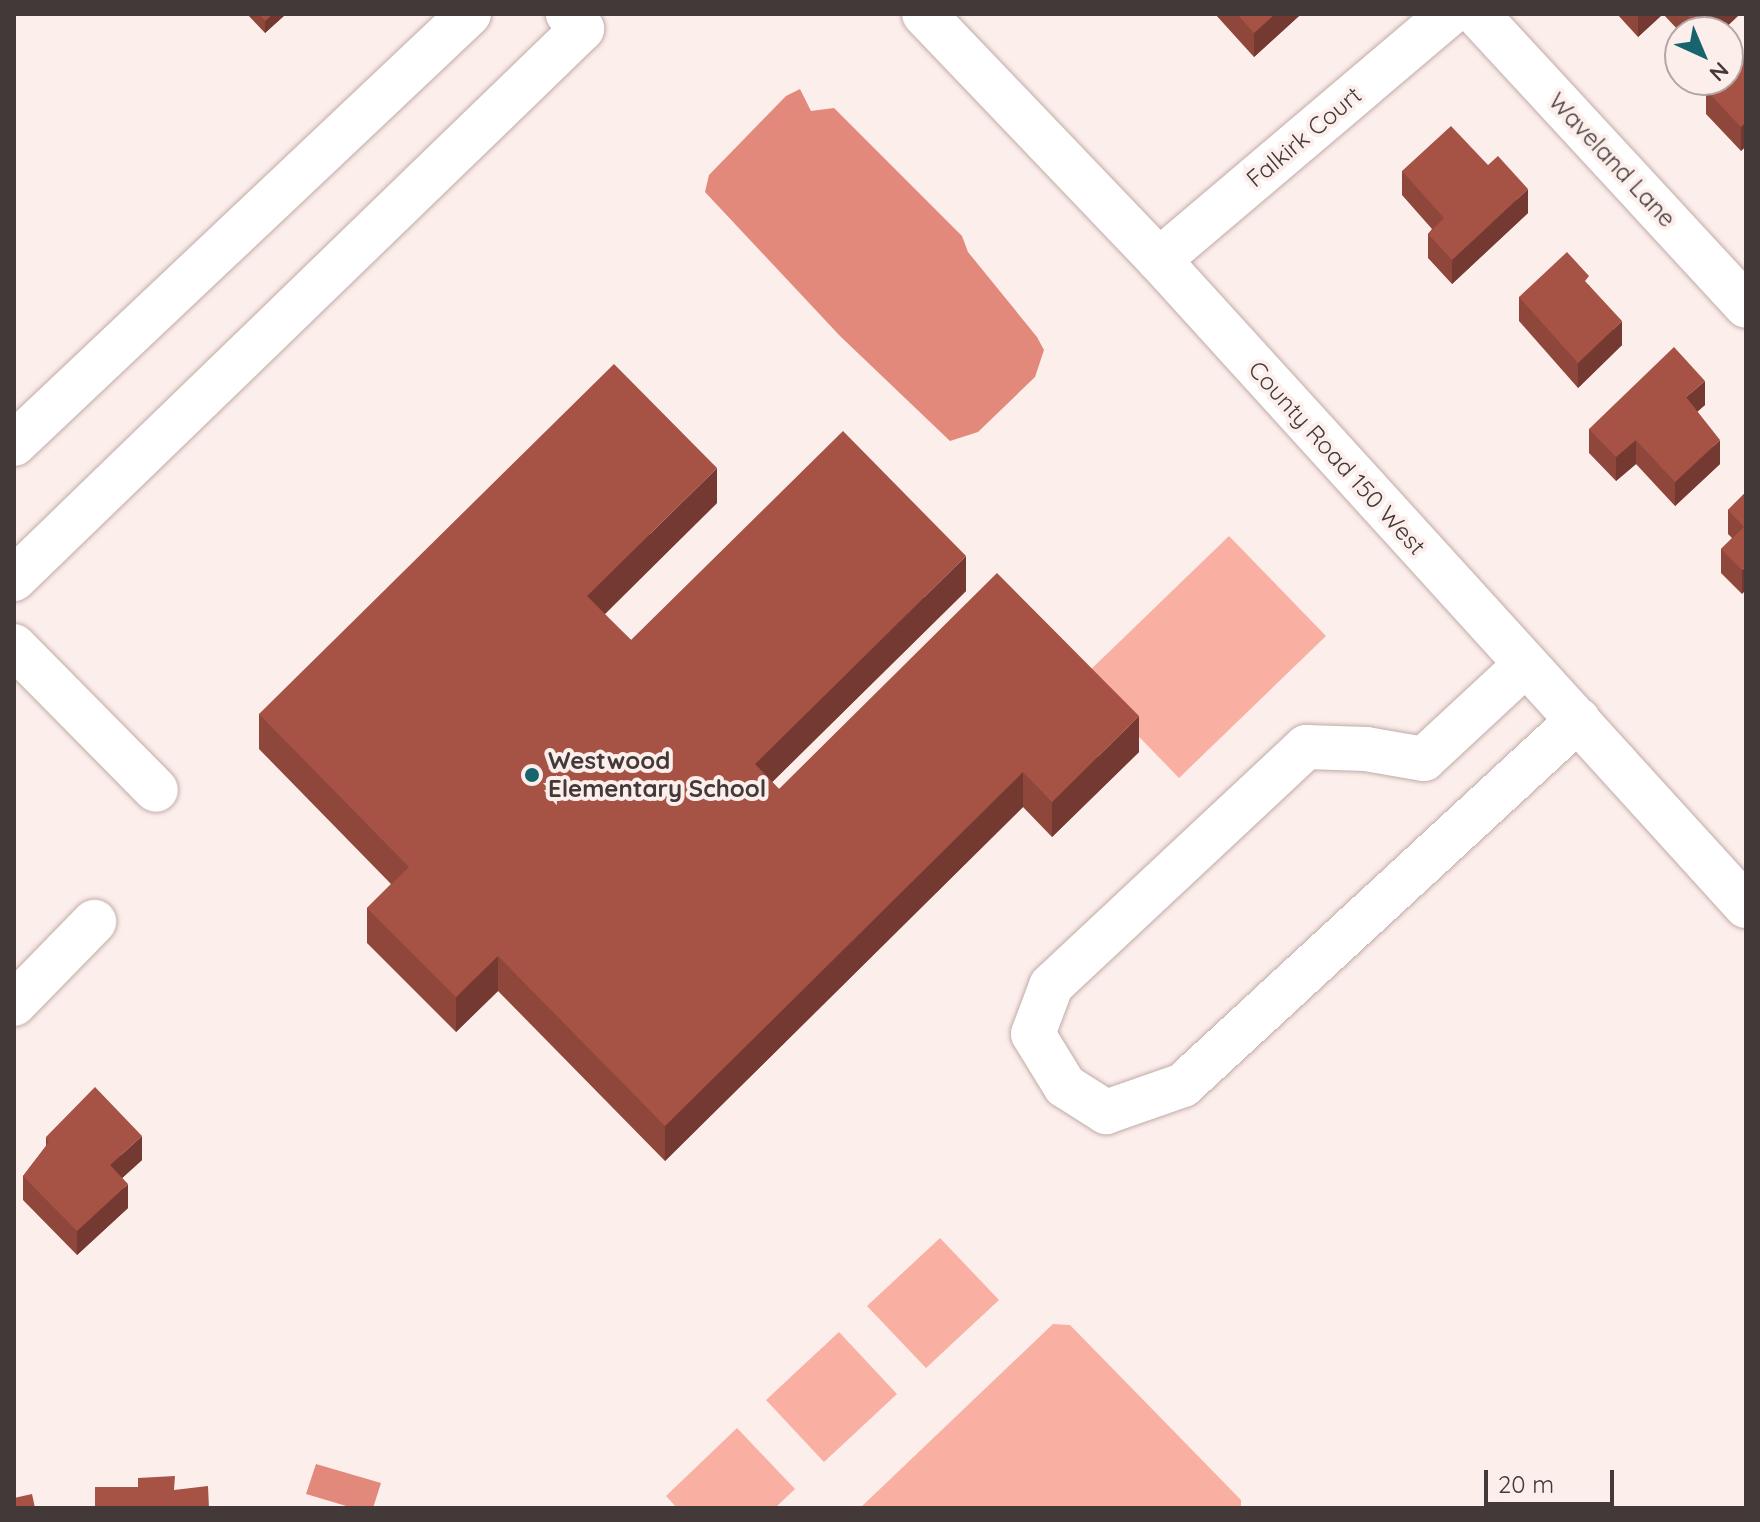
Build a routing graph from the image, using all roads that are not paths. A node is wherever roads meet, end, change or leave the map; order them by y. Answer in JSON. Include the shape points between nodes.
{"nodes":[{"id":1,"x":469,"y":14,"type":"edge"},
{"id":2,"x":568,"y":14,"type":"edge"},
{"id":3,"x":924,"y":14,"type":"edge"},
{"id":4,"x":1449,"y":14,"type":"edge"},
{"id":5,"x":1477,"y":14,"type":"edge"},
{"id":6,"x":1159,"y":260,"type":"junction"},
{"id":7,"x":1746,"y":306,"type":"edge"},
{"id":8,"x":14,"y":444,"type":"edge"},
{"id":9,"x":14,"y":579,"type":"edge"},
{"id":10,"x":14,"y":646,"type":"edge"},
{"id":11,"x":1525,"y":665,"type":"junction"},
{"id":12,"x":1578,"y":720,"type":"junction"},
{"id":13,"x":156,"y":790,"type":"dead end"},
{"id":14,"x":1746,"y":906,"type":"edge"},
{"id":15,"x":94,"y":922,"type":"dead end"},
{"id":16,"x":14,"y":1004,"type":"edge"}],
"edges":[{"from":1,"to":8,"type":"street"},
{"from":2,"to":9,"type":"street","via":[[582,29]]},
{"from":3,"to":6,"type":"street","name":"County Road 150 West"},
{"from":4,"to":6,"type":"street","name":"Falkirk Court"},
{"from":5,"to":7,"type":"street","name":"Waveland Lane"},
{"from":6,"to":11,"type":"street","name":"County Road 150 West"},
{"from":10,"to":13,"type":"street"},
{"from":11,"to":12,"type":"street","name":"County Road 150 West"},
{"from":11,"to":12,"type":"street","via":[[1424,759],[1366,749],[1306,747],[1051,986],[1033,1034],[1065,1086],[1106,1112],[1183,1085]]},
{"from":12,"to":14,"type":"street","name":"County Road 150 West"},
{"from":15,"to":16,"type":"street"}]}
